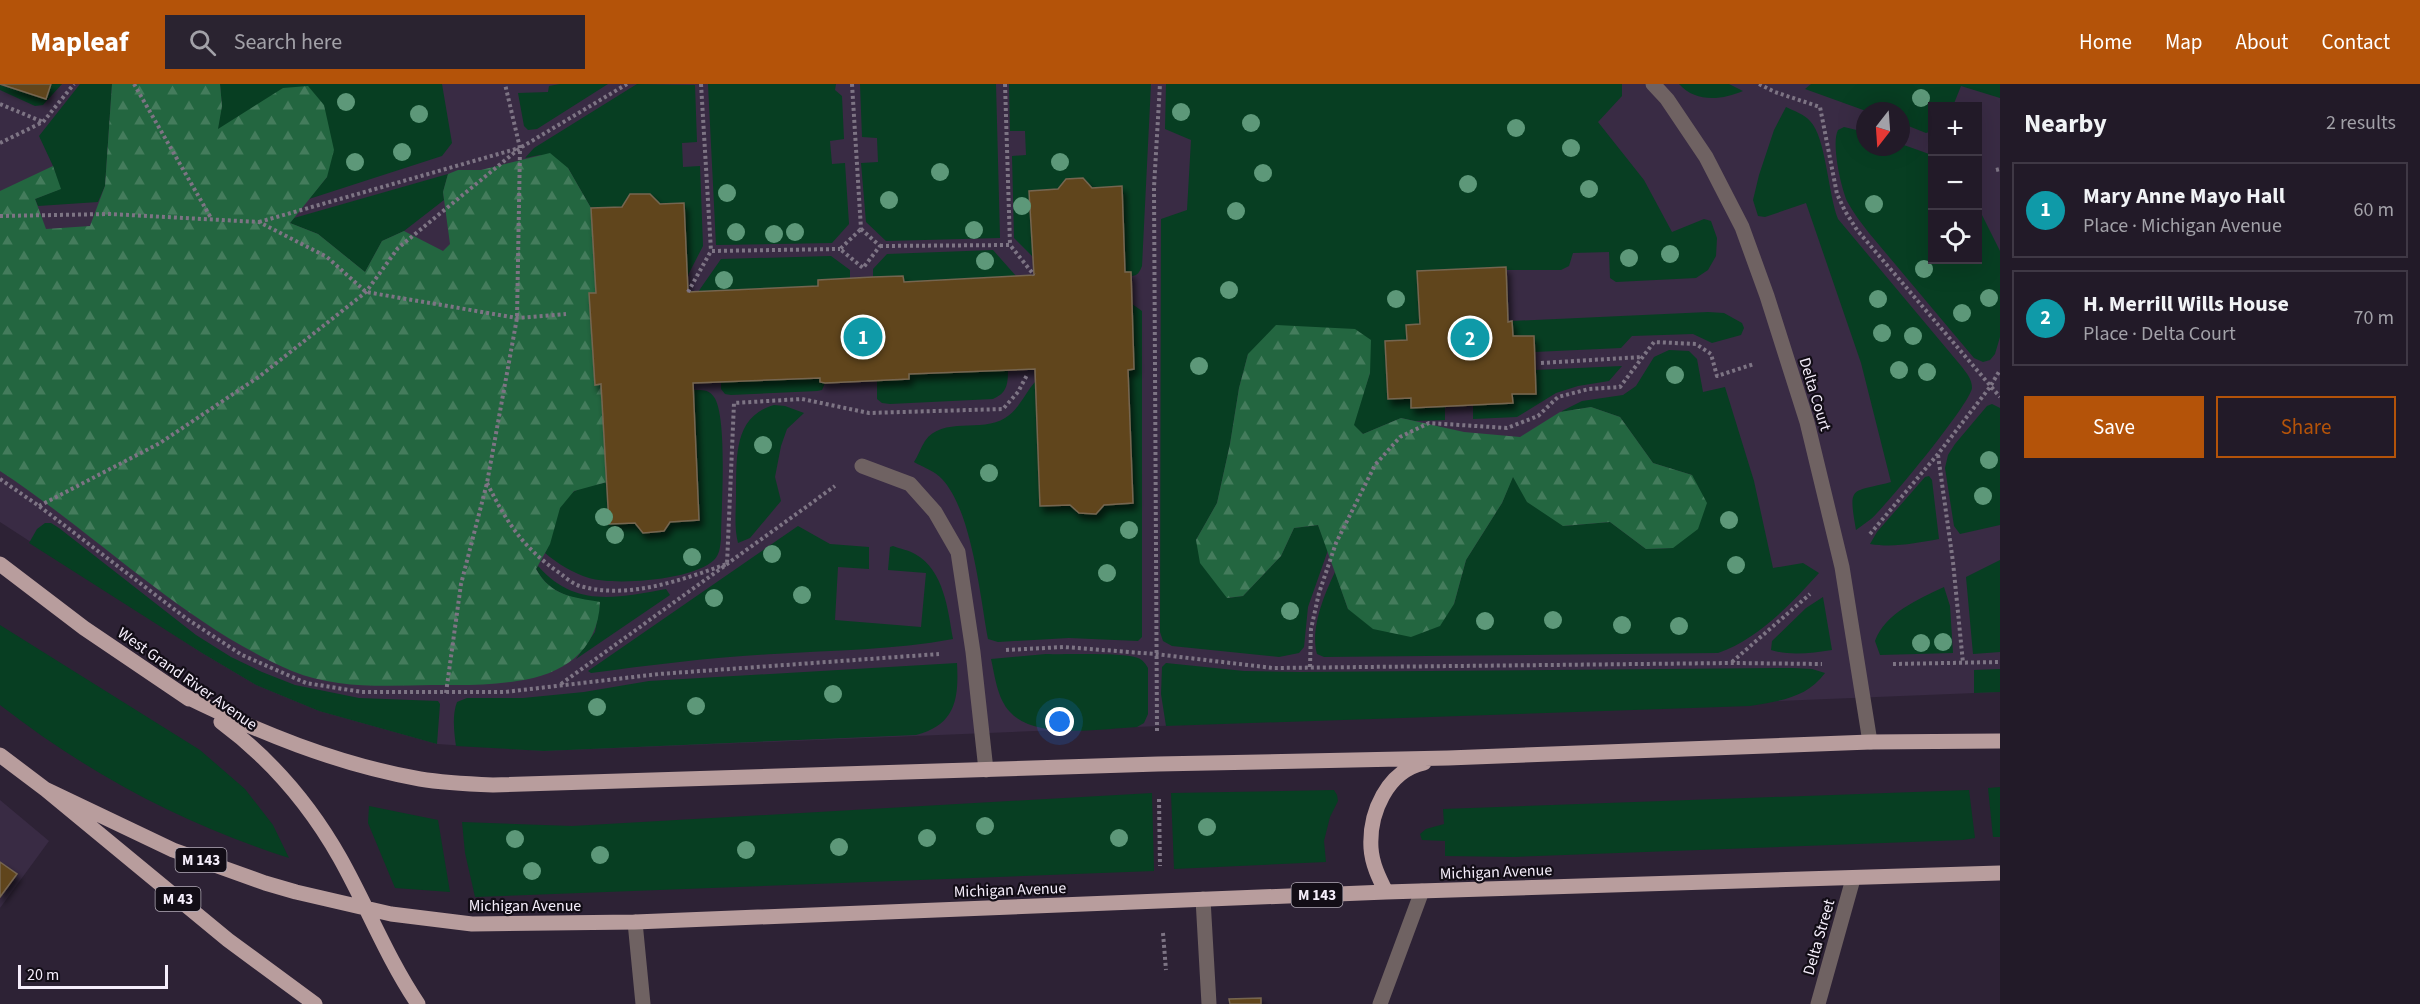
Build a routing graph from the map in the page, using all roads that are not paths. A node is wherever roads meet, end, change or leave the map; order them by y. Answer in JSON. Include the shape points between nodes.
{"nodes":[{"id":1,"x":1653,"y":84,"type":"edge"},
{"id":2,"x":862,"y":466,"type":"road end"},
{"id":3,"x":0,"y":564,"type":"edge"},
{"id":4,"x":183,"y":695,"type":"junction"},
{"id":5,"x":2000,"y":741,"type":"edge"},
{"id":6,"x":1870,"y":742,"type":"junction"},
{"id":7,"x":0,"y":755,"type":"edge"},
{"id":8,"x":1448,"y":758,"type":"junction"},
{"id":9,"x":986,"y":770,"type":"junction"},
{"id":10,"x":45,"y":789,"type":"junction"},
{"id":11,"x":2000,"y":873,"type":"edge"},
{"id":12,"x":1853,"y":879,"type":"junction"},
{"id":13,"x":1422,"y":891,"type":"junction"},
{"id":14,"x":1386,"y":892,"type":"junction"},
{"id":15,"x":1203,"y":899,"type":"junction"},
{"id":16,"x":366,"y":909,"type":"junction"},
{"id":17,"x":635,"y":922,"type":"junction"},
{"id":18,"x":315,"y":1004,"type":"edge"},
{"id":19,"x":418,"y":1004,"type":"edge"},
{"id":20,"x":644,"y":1004,"type":"edge"},
{"id":21,"x":1209,"y":1004,"type":"edge"},
{"id":22,"x":1380,"y":1004,"type":"edge"},
{"id":23,"x":1818,"y":1004,"type":"edge"}],
"edges":[{"from":1,"to":6,"type":"street","name":"Delta Court","via":[[1706,157],[1742,227],[1786,353],[1842,567]]},
{"from":2,"to":9,"type":"street","via":[[910,484],[934,512],[958,552]]},
{"from":3,"to":4,"type":"main road","name":"West Grand River Avenue","via":[[84,628]]},
{"from":4,"to":9,"type":"main road","via":[[245,726],[318,753],[446,782],[540,784]]},
{"from":4,"to":16,"type":"main road","name":"West Grand River Avenue","via":[[247,741],[286,781],[327,837]]},
{"from":5,"to":6,"type":"main road"},
{"from":6,"to":8,"type":"main road"},
{"from":7,"to":10,"type":"main road","number":"M 43"},
{"from":8,"to":9,"type":"main road"},
{"from":8,"to":14,"type":"main road","via":[[1414,765],[1402,772],[1378,804],[1371,827],[1371,849]]},
{"from":10,"to":16,"type":"main road","name":"Michigan Avenue","number":"M 143","via":[[173,850],[296,892]]},
{"from":10,"to":18,"type":"main road","number":"M 43","via":[[228,940]]},
{"from":11,"to":12,"type":"main road","name":"Michigan Avenue","number":"M 143"},
{"from":12,"to":13,"type":"main road","name":"Michigan Avenue","number":"M 143"},
{"from":12,"to":23,"type":"street","name":"Delta Street"},
{"from":13,"to":14,"type":"main road","name":"Michigan Avenue","number":"M 143"},
{"from":13,"to":22,"type":"street"},
{"from":14,"to":15,"type":"main road","name":"Michigan Avenue","number":"M 143"},
{"from":15,"to":17,"type":"main road","name":"Michigan Avenue","number":"M 143"},
{"from":15,"to":21,"type":"street"},
{"from":16,"to":17,"type":"main road","name":"Michigan Avenue","number":"M 143","via":[[472,924]]},
{"from":16,"to":19,"type":"main road","name":"West Grand River Avenue"},
{"from":17,"to":20,"type":"street"}]}
